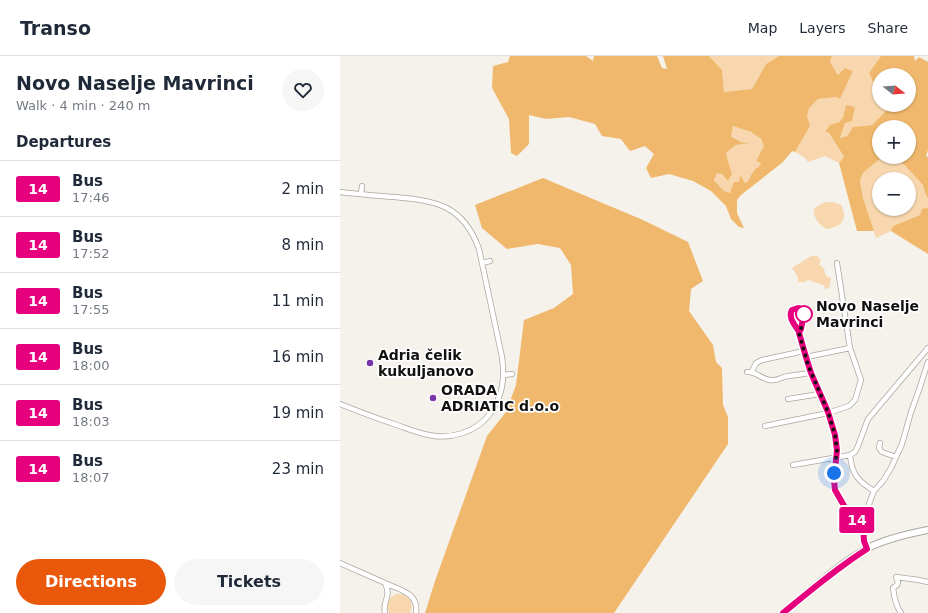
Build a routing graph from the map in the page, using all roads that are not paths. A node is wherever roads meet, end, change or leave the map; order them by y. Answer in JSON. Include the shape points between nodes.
{"nodes":[{"id":1,"x":362,"y":186,"type":"dead end"},
{"id":2,"x":340,"y":192,"type":"edge"},
{"id":3,"x":361,"y":194,"type":"junction"},
{"id":4,"x":490,"y":261,"type":"dead end"},
{"id":5,"x":482,"y":263,"type":"junction"},
{"id":6,"x":837,"y":264,"type":"dead end"},
{"id":7,"x":799,"y":333,"type":"junction"},
{"id":8,"x":850,"y":348,"type":"junction"},
{"id":9,"x":928,"y":348,"type":"edge"},
{"id":10,"x":804,"y":351,"type":"junction"},
{"id":11,"x":806,"y":357,"type":"junction"},
{"id":12,"x":928,"y":362,"type":"edge"},
{"id":13,"x":811,"y":373,"type":"junction"},
{"id":14,"x":504,"y":374,"type":"junction"},
{"id":15,"x":512,"y":374,"type":"dead end"},
{"id":16,"x":820,"y":394,"type":"junction"},
{"id":17,"x":788,"y":399,"type":"dead end"},
{"id":18,"x":340,"y":404,"type":"edge"},
{"id":19,"x":828,"y":412,"type":"junction"},
{"id":20,"x":764,"y":426,"type":"dead end"},
{"id":21,"x":880,"y":443,"type":"dead end"},
{"id":22,"x":850,"y":455,"type":"junction"},
{"id":23,"x":836,"y":457,"type":"junction"},
{"id":24,"x":896,"y":457,"type":"junction"},
{"id":25,"x":793,"y":465,"type":"dead end"},
{"id":26,"x":874,"y":491,"type":"junction"},
{"id":27,"x":864,"y":525,"type":"junction"},
{"id":28,"x":928,"y":530,"type":"edge"},
{"id":29,"x":867,"y":549,"type":"junction"},
{"id":30,"x":340,"y":563,"type":"edge"},
{"id":31,"x":928,"y":582,"type":"edge"},
{"id":32,"x":385,"y":583,"type":"junction"},
{"id":33,"x":385,"y":613,"type":"edge"},
{"id":34,"x":416,"y":613,"type":"edge"},
{"id":35,"x":783,"y":613,"type":"edge"},
{"id":36,"x":901,"y":613,"type":"edge"}],
"edges":[{"from":1,"to":3,"type":"street"},
{"from":2,"to":3,"type":"street"},
{"from":3,"to":5,"type":"street","via":[[425,201],[450,210],[472,233]]},
{"from":4,"to":5,"type":"street"},
{"from":5,"to":14,"type":"street"},
{"from":6,"to":8,"type":"street"},
{"from":7,"to":7,"type":"street","via":[[804,314],[802,309],[798,308],[792,310],[790,317]]},
{"from":7,"to":10,"type":"street"},
{"from":8,"to":11,"type":"street"},
{"from":8,"to":19,"type":"street","via":[[861,380],[855,400],[849,406]]},
{"from":9,"to":22,"type":"street","via":[[868,419],[855,452]]},
{"from":10,"to":11,"type":"street"},
{"from":10,"to":13,"type":"street","via":[[762,360],[749,372],[773,381],[785,376]]},
{"from":11,"to":13,"type":"street"},
{"from":12,"to":24,"type":"street"},
{"from":13,"to":16,"type":"street"},
{"from":14,"to":15,"type":"street"},
{"from":14,"to":18,"type":"street","via":[[498,402],[487,417],[468,431],[454,435],[430,436]]},
{"from":16,"to":17,"type":"street"},
{"from":16,"to":19,"type":"street"},
{"from":19,"to":20,"type":"street"},
{"from":19,"to":23,"type":"street","via":[[835,435]]},
{"from":21,"to":24,"type":"street","via":[[879,448],[882,452]]},
{"from":22,"to":23,"type":"street"},
{"from":22,"to":26,"type":"street","via":[[855,476]]},
{"from":23,"to":25,"type":"street"},
{"from":23,"to":27,"type":"street","via":[[835,490],[852,519],[861,520]]},
{"from":24,"to":26,"type":"street","via":[[883,481]]},
{"from":26,"to":27,"type":"street"},
{"from":27,"to":29,"type":"street"},
{"from":28,"to":29,"type":"main road","via":[[900,536]]},
{"from":29,"to":35,"type":"main road","via":[[840,567]]},
{"from":30,"to":32,"type":"street"},
{"from":31,"to":36,"type":"street","via":[[896,577],[898,582],[893,592]]},
{"from":32,"to":33,"type":"street","via":[[388,588]]},
{"from":32,"to":34,"type":"street","via":[[414,598]]}]}
